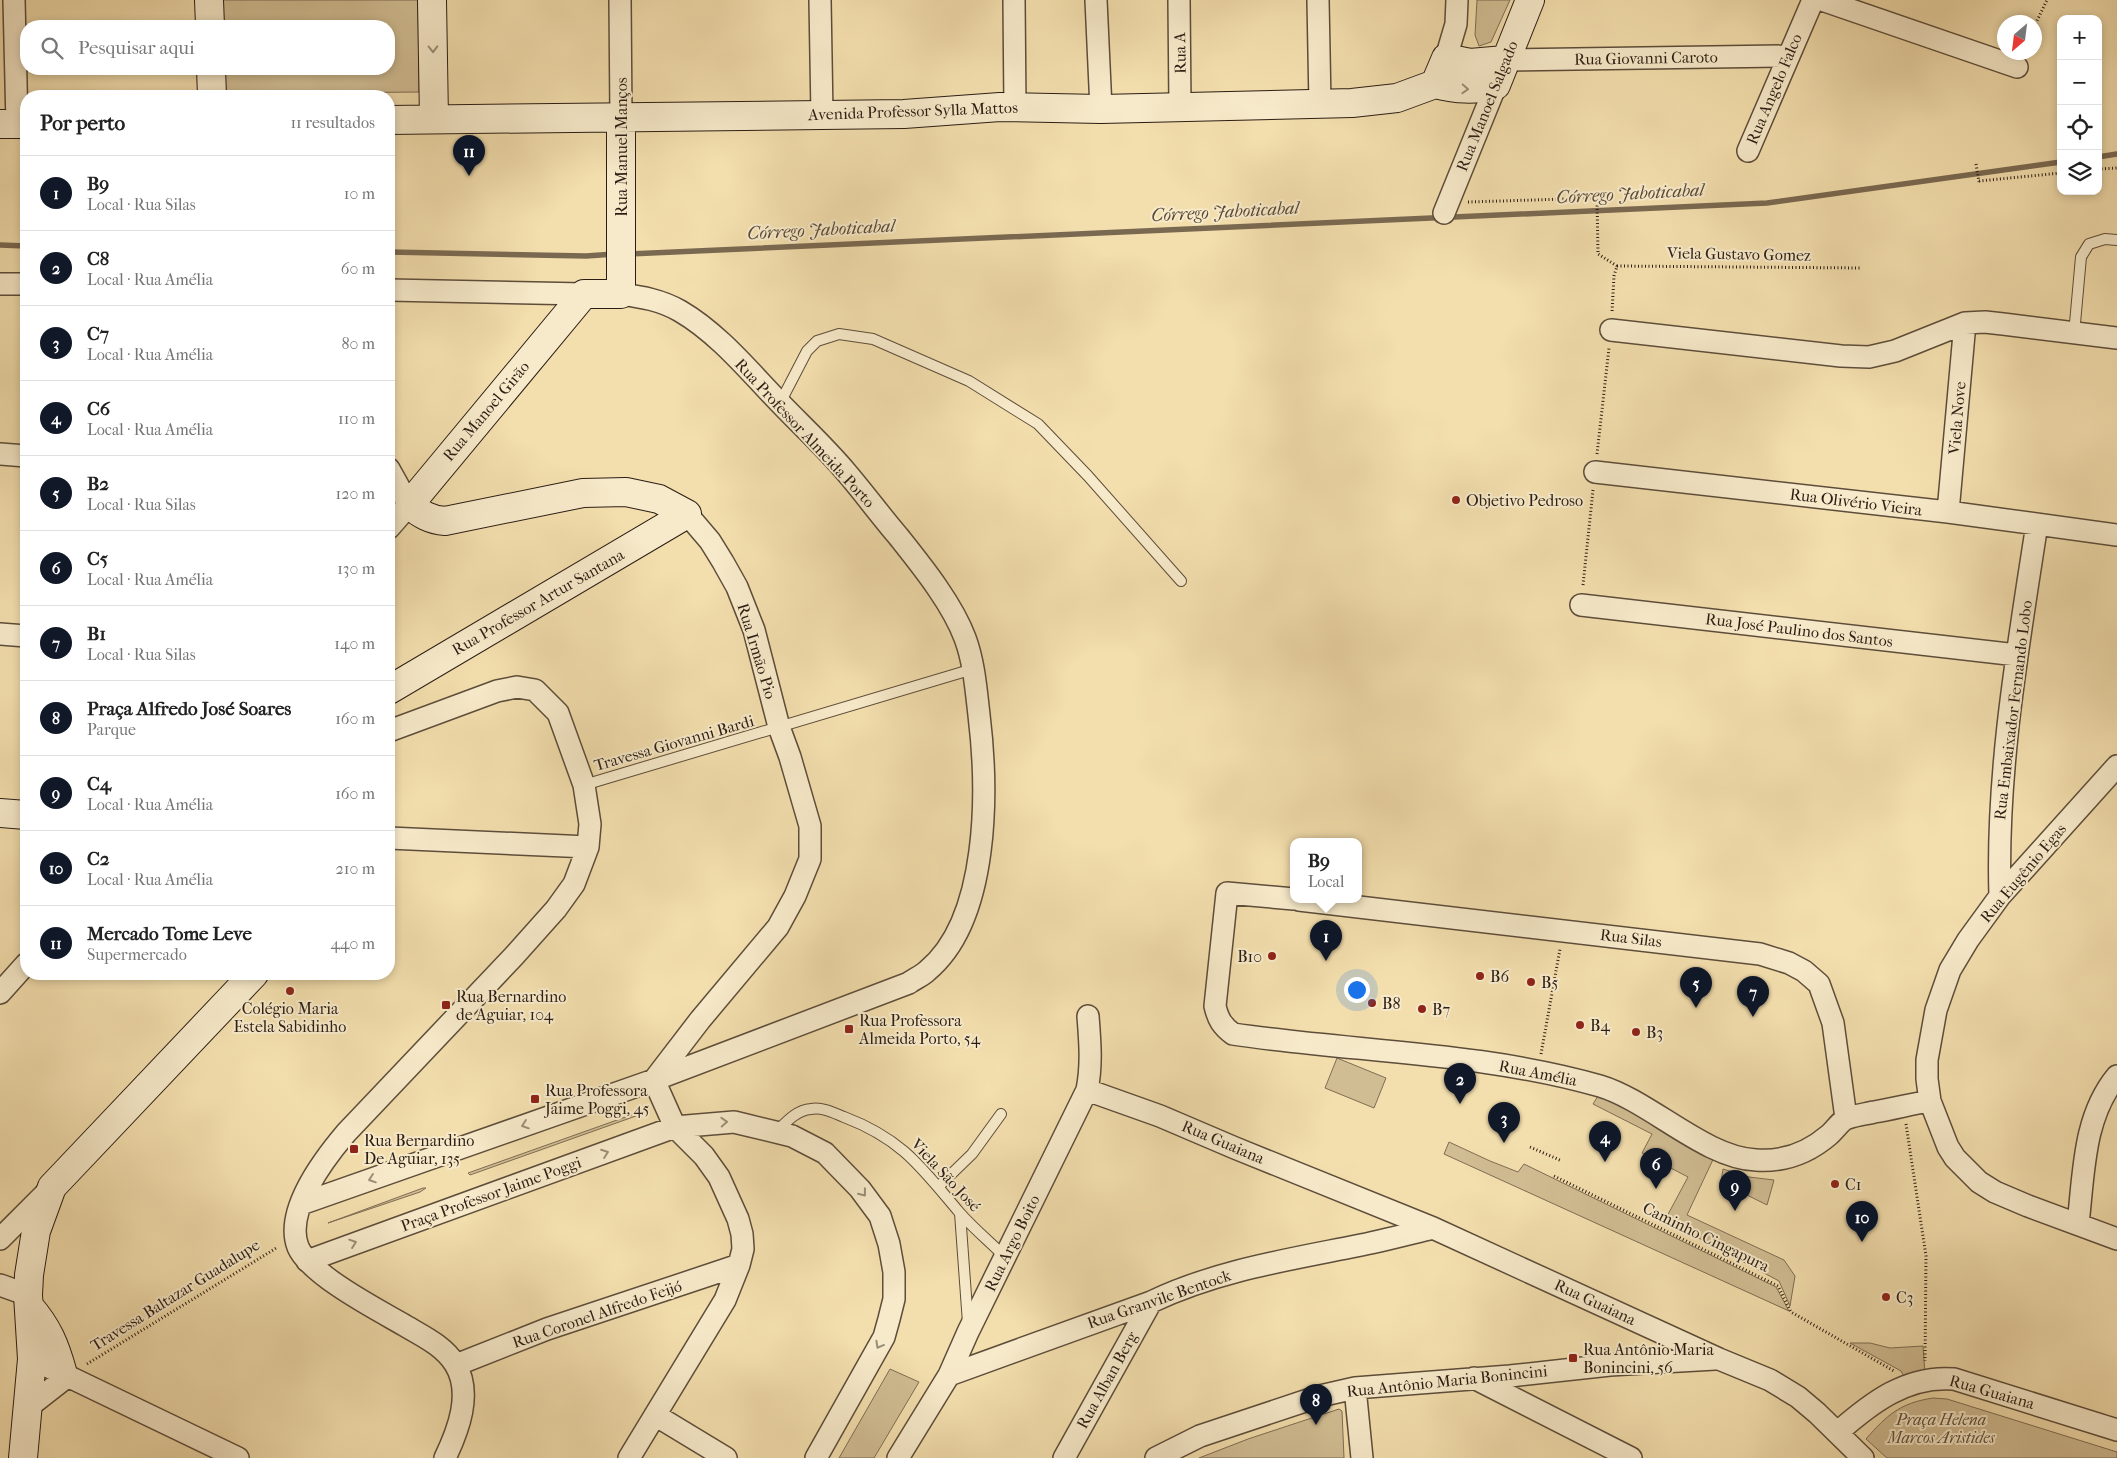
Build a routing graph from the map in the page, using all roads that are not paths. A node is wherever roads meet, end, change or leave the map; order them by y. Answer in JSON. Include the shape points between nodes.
{"nodes":[{"id":1,"x":14,"y":0,"type":"edge"},
{"id":2,"x":209,"y":0,"type":"edge"},
{"id":3,"x":432,"y":0,"type":"edge"},
{"id":4,"x":620,"y":0,"type":"edge"},
{"id":5,"x":820,"y":0,"type":"edge"},
{"id":6,"x":1014,"y":0,"type":"edge"},
{"id":7,"x":1096,"y":0,"type":"edge"},
{"id":8,"x":1179,"y":0,"type":"edge"},
{"id":9,"x":1318,"y":0,"type":"edge"},
{"id":10,"x":1457,"y":0,"type":"edge"},
{"id":11,"x":1530,"y":0,"type":"edge"},
{"id":12,"x":1813,"y":0,"type":"edge"},
{"id":13,"x":1822,"y":0,"type":"edge"},
{"id":14,"x":210,"y":20,"type":"edge"},
{"id":15,"x":1787,"y":56,"type":"junction"},
{"id":16,"x":1446,"y":58,"type":"junction"},
{"id":17,"x":1505,"y":60,"type":"junction"},
{"id":18,"x":2017,"y":67,"type":"dead end"},
{"id":19,"x":211,"y":75,"type":"edge"},
{"id":20,"x":1434,"y":84,"type":"junction"},
{"id":21,"x":1496,"y":86,"type":"junction"},
{"id":22,"x":212,"y":90,"type":"edge"},
{"id":23,"x":1320,"y":104,"type":"junction"},
{"id":24,"x":1180,"y":107,"type":"junction"},
{"id":25,"x":1015,"y":108,"type":"junction"},
{"id":26,"x":1101,"y":109,"type":"junction"},
{"id":27,"x":822,"y":115,"type":"junction"},
{"id":28,"x":621,"y":118,"type":"junction"},
{"id":29,"x":434,"y":119,"type":"junction"},
{"id":30,"x":395,"y":120,"type":"edge"},
{"id":31,"x":14,"y":124,"type":"edge"},
{"id":32,"x":1748,"y":151,"type":"dead end"},
{"id":33,"x":1446,"y":208,"type":"road end"},
{"id":34,"x":2117,"y":240,"type":"edge"},
{"id":35,"x":622,"y":281,"type":"junction"},
{"id":36,"x":0,"y":284,"type":"edge"},
{"id":37,"x":20,"y":284,"type":"edge"},
{"id":38,"x":395,"y":290,"type":"edge"},
{"id":39,"x":584,"y":294,"type":"junction"},
{"id":40,"x":1965,"y":324,"type":"junction"},
{"id":41,"x":1611,"y":330,"type":"road end"},
{"id":42,"x":2074,"y":334,"type":"junction"},
{"id":43,"x":2117,"y":338,"type":"edge"},
{"id":44,"x":780,"y":403,"type":"junction"},
{"id":45,"x":0,"y":454,"type":"edge"},
{"id":46,"x":20,"y":456,"type":"edge"},
{"id":47,"x":1596,"y":472,"type":"dead end"},
{"id":48,"x":395,"y":480,"type":"edge"},
{"id":49,"x":408,"y":505,"type":"junction"},
{"id":50,"x":1948,"y":512,"type":"junction"},
{"id":51,"x":687,"y":514,"type":"junction"},
{"id":52,"x":395,"y":521,"type":"edge"},
{"id":53,"x":2037,"y":524,"type":"junction"},
{"id":54,"x":2117,"y":535,"type":"edge"},
{"id":55,"x":1181,"y":581,"type":"dead end"},
{"id":56,"x":1581,"y":605,"type":"dead end"},
{"id":57,"x":0,"y":634,"type":"edge"},
{"id":58,"x":20,"y":636,"type":"edge"},
{"id":59,"x":2017,"y":655,"type":"junction"},
{"id":60,"x":973,"y":669,"type":"junction"},
{"id":61,"x":395,"y":686,"type":"edge"},
{"id":62,"x":779,"y":728,"type":"junction"},
{"id":63,"x":395,"y":729,"type":"edge"},
{"id":64,"x":2117,"y":766,"type":"edge"},
{"id":65,"x":584,"y":785,"type":"junction"},
{"id":66,"x":0,"y":813,"type":"edge"},
{"id":67,"x":20,"y":815,"type":"edge"},
{"id":68,"x":395,"y":838,"type":"edge"},
{"id":69,"x":588,"y":847,"type":"junction"},
{"id":70,"x":2000,"y":896,"type":"junction"},
{"id":71,"x":1290,"y":899,"type":"edge"},
{"id":72,"x":1325,"y":903,"type":"edge"},
{"id":73,"x":20,"y":971,"type":"edge"},
{"id":74,"x":248,"y":980,"type":"edge"},
{"id":75,"x":0,"y":993,"type":"edge"},
{"id":76,"x":1088,"y":1016,"type":"dead end"},
{"id":77,"x":2117,"y":1076,"type":"edge"},
{"id":78,"x":654,"y":1080,"type":"junction"},
{"id":79,"x":1087,"y":1090,"type":"junction"},
{"id":80,"x":1930,"y":1101,"type":"junction"},
{"id":81,"x":1001,"y":1114,"type":"dead end"},
{"id":82,"x":1846,"y":1118,"type":"junction"},
{"id":83,"x":675,"y":1127,"type":"junction"},
{"id":84,"x":777,"y":1131,"type":"junction"},
{"id":85,"x":939,"y":1186,"type":"junction"},
{"id":86,"x":52,"y":1187,"type":"junction"},
{"id":87,"x":301,"y":1204,"type":"junction"},
{"id":88,"x":960,"y":1213,"type":"junction"},
{"id":89,"x":2078,"y":1224,"type":"junction"},
{"id":90,"x":1434,"y":1228,"type":"junction"},
{"id":91,"x":2117,"y":1239,"type":"edge"},
{"id":92,"x":0,"y":1240,"type":"edge"},
{"id":93,"x":1005,"y":1257,"type":"junction"},
{"id":94,"x":307,"y":1261,"type":"junction"},
{"id":95,"x":739,"y":1265,"type":"junction"},
{"id":96,"x":0,"y":1285,"type":"edge"},
{"id":97,"x":28,"y":1300,"type":"junction"},
{"id":98,"x":1151,"y":1302,"type":"junction"},
{"id":99,"x":968,"y":1332,"type":"junction"},
{"id":100,"x":32,"y":1359,"type":"junction"},
{"id":101,"x":1718,"y":1359,"type":"junction"},
{"id":102,"x":456,"y":1365,"type":"junction"},
{"id":103,"x":65,"y":1375,"type":"junction"},
{"id":104,"x":949,"y":1375,"type":"junction"},
{"id":105,"x":1474,"y":1378,"type":"junction"},
{"id":106,"x":1356,"y":1388,"type":"junction"},
{"id":107,"x":27,"y":1408,"type":"junction"},
{"id":108,"x":655,"y":1415,"type":"junction"},
{"id":109,"x":2117,"y":1430,"type":"edge"},
{"id":110,"x":1838,"y":1432,"type":"junction"},
{"id":111,"x":23,"y":1458,"type":"edge"},
{"id":112,"x":238,"y":1458,"type":"edge"},
{"id":113,"x":445,"y":1458,"type":"edge"},
{"id":114,"x":629,"y":1458,"type":"edge"},
{"id":115,"x":726,"y":1458,"type":"edge"},
{"id":116,"x":816,"y":1458,"type":"edge"},
{"id":117,"x":898,"y":1458,"type":"edge"},
{"id":118,"x":1064,"y":1458,"type":"edge"},
{"id":119,"x":1156,"y":1458,"type":"edge"},
{"id":120,"x":1362,"y":1458,"type":"edge"},
{"id":121,"x":1631,"y":1458,"type":"edge"},
{"id":122,"x":1862,"y":1458,"type":"edge"}],
"edges":[{"from":1,"to":31,"type":"street"},
{"from":2,"to":14,"type":"street"},
{"from":3,"to":29,"type":"street","one_way":true},
{"from":4,"to":28,"type":"street","name":"Rua Manuel Manços"},
{"from":5,"to":27,"type":"street"},
{"from":6,"to":25,"type":"street"},
{"from":7,"to":26,"type":"street"},
{"from":8,"to":24,"type":"street","name":"Rua A"},
{"from":9,"to":23,"type":"street"},
{"from":10,"to":16,"type":"street","via":[[1456,24]]},
{"from":11,"to":17,"type":"street","name":"Rua Manoel Salgado"},
{"from":12,"to":15,"type":"street","name":"Rua Angelo Falco"},
{"from":13,"to":18,"type":"street"},
{"from":15,"to":17,"type":"street","name":"Rua Giovanni Caroto"},
{"from":15,"to":32,"type":"street","name":"Rua Angelo Falco"},
{"from":16,"to":17,"type":"street","via":[[1470,63]]},
{"from":16,"to":20,"type":"street"},
{"from":17,"to":21,"type":"street","name":"Rua Manoel Salgado"},
{"from":19,"to":22,"type":"street"},
{"from":20,"to":21,"type":"street","one_way":true,"via":[[1461,90]]},
{"from":20,"to":23,"type":"street","name":"Avenida Professor Sylla Mattos","via":[[1397,98]]},
{"from":21,"to":33,"type":"street","name":"Rua Manoel Salgado"},
{"from":23,"to":24,"type":"street","name":"Avenida Professor Sylla Mattos"},
{"from":24,"to":26,"type":"street","name":"Avenida Professor Sylla Mattos"},
{"from":25,"to":26,"type":"street","name":"Avenida Professor Sylla Mattos"},
{"from":25,"to":27,"type":"street","name":"Avenida Professor Sylla Mattos"},
{"from":27,"to":28,"type":"street","name":"Avenida Professor Sylla Mattos"},
{"from":28,"to":29,"type":"street","name":"Avenida Professor Sylla Mattos"},
{"from":28,"to":35,"type":"street","name":"Rua Manuel Manços"},
{"from":29,"to":30,"type":"street","name":"Avenida Professor Sylla Mattos"},
{"from":34,"to":42,"type":"lane","via":[[2104,239],[2089,244],[2081,257]]},
{"from":35,"to":39,"type":"street","name":"Rua Professor Almeida Porto"},
{"from":35,"to":44,"type":"street","name":"Rua Professor Almeida Porto","via":[[680,311],[707,331]]},
{"from":36,"to":37,"type":"street"},
{"from":38,"to":39,"type":"street"},
{"from":39,"to":49,"type":"street","name":"Rua Manoel Girão"},
{"from":40,"to":41,"type":"street","via":[[1895,351],[1868,357]]},
{"from":40,"to":42,"type":"street","via":[[2003,324]]},
{"from":40,"to":50,"type":"street","name":"Viela Nove"},
{"from":42,"to":43,"type":"street"},
{"from":44,"to":55,"type":"lane","via":[[807,352],[817,341],[839,334],[873,339],[969,381],[1038,424]]},
{"from":44,"to":60,"type":"street","name":"Rua Professor Almeida Porto","via":[[844,470],[915,556],[965,637]]},
{"from":45,"to":46,"type":"street"},
{"from":47,"to":50,"type":"street","name":"Rua Olivério Vieira"},
{"from":48,"to":49,"type":"street"},
{"from":49,"to":51,"type":"street","name":"Rua Irmão Pio","via":[[432,520],[445,521],[583,493],[626,492],[659,500]]},
{"from":49,"to":52,"type":"street","name":"Rua Manoel Girão"},
{"from":50,"to":53,"type":"street","name":"Rua Olivério Vieira"},
{"from":51,"to":61,"type":"street","name":"Rua Professor Artur Santana"},
{"from":51,"to":62,"type":"street","name":"Rua Irmão Pio","via":[[710,541],[737,587],[754,630]]},
{"from":53,"to":54,"type":"street","name":"Rua Olivério Vieira"},
{"from":53,"to":59,"type":"street","name":"Rua Embaixador Fernando Lobo"},
{"from":56,"to":59,"type":"street","name":"Rua José Paulino dos Santos"},
{"from":57,"to":58,"type":"street"},
{"from":59,"to":70,"type":"street","name":"Rua Embaixador Fernando Lobo","via":[[2000,812]]},
{"from":60,"to":62,"type":"lane","name":"Travessa Giovanni Bardi"},
{"from":60,"to":78,"type":"street","name":"Rua Professor Almeida Porto","via":[[983,756],[983,824],[975,880],[947,949],[927,971],[908,983]]},
{"from":62,"to":65,"type":"lane","name":"Travessa Giovanni Bardi"},
{"from":62,"to":78,"type":"street","name":"Rua Irmão Pio","via":[[810,826],[810,859],[778,927]]},
{"from":63,"to":65,"type":"street","via":[[497,691],[517,687],[535,690],[558,713]]},
{"from":64,"to":70,"type":"street","name":"Rua Eugênio Egas"},
{"from":65,"to":69,"type":"street","via":[[590,824]]},
{"from":66,"to":67,"type":"street"},
{"from":68,"to":69,"type":"street"},
{"from":69,"to":87,"type":"street","via":[[581,870],[566,896],[514,956],[346,1133],[311,1179]]},
{"from":70,"to":80,"type":"street","name":"Rua Eugênio Egas","via":[[1968,940],[1943,988],[1928,1060]]},
{"from":71,"to":82,"type":"street","name":"Rua Amélia","via":[[1226,892],[1215,1006],[1225,1029],[1233,1034],[1450,1057],[1563,1076],[1602,1087],[1720,1151],[1740,1158],[1779,1160],[1808,1150]]},
{"from":72,"to":82,"type":"street","name":"Rua Silas","via":[[1760,954],[1789,963],[1819,984],[1833,1023]]},
{"from":73,"to":75,"type":"street"},
{"from":74,"to":86,"type":"street"},
{"from":76,"to":79,"type":"street","name":"Rua Argo Boito","via":[[1091,1071]]},
{"from":77,"to":89,"type":"street","via":[[2093,1118],[2086,1145]]},
{"from":78,"to":83,"type":"street"},
{"from":78,"to":87,"type":"street","one_way":true},
{"from":79,"to":90,"type":"street","name":"Rua Guaiana","via":[[1160,1116]]},
{"from":79,"to":93,"type":"street","name":"Rua Argo Boito"},
{"from":80,"to":82,"type":"street"},
{"from":80,"to":89,"type":"street","name":"Rua Eugênio Egas","via":[[1948,1146],[1979,1182],[2028,1206]]},
{"from":81,"to":85,"type":"lane","via":[[972,1154]]},
{"from":83,"to":84,"type":"street","name":"Praça Professor Jaime Poggi","one_way":true,"via":[[734,1122]]},
{"from":94,"to":83,"type":"street","name":"Praça Professor Jaime Poggi","one_way":true},
{"from":83,"to":95,"type":"street","via":[[704,1156],[719,1177],[742,1234]]},
{"from":84,"to":85,"type":"lane","name":"Viela São José","via":[[798,1113],[824,1109],[884,1135],[909,1154]]},
{"from":84,"to":116,"type":"street","name":"Praça Professor Jaime Poggi","one_way":true,"via":[[825,1153],[860,1189],[880,1216],[894,1272],[894,1299],[884,1337]]},
{"from":85,"to":88,"type":"lane","name":"Viela São José"},
{"from":86,"to":92,"type":"street"},
{"from":86,"to":97,"type":"street","via":[[36,1231]]},
{"from":87,"to":94,"type":"street","via":[[295,1236]]},
{"from":88,"to":93,"type":"lane","name":"Viela São José"},
{"from":88,"to":99,"type":"lane"},
{"from":89,"to":91,"type":"street","name":"Rua Eugênio Egas"},
{"from":90,"to":98,"type":"street","name":"Rua Granvile Bentock","via":[[1272,1262],[1179,1289]]},
{"from":90,"to":101,"type":"street","name":"Rua Guaiana"},
{"from":93,"to":99,"type":"street","name":"Rua Argo Boito"},
{"from":94,"to":102,"type":"street","via":[[350,1293],[436,1344]]},
{"from":95,"to":102,"type":"street","name":"Rua Coronel Alfredo Feijó","via":[[547,1329]]},
{"from":95,"to":108,"type":"street","via":[[725,1300]]},
{"from":96,"to":97,"type":"street"},
{"from":97,"to":100,"type":"street"},
{"from":97,"to":103,"type":"street","via":[[54,1343]]},
{"from":98,"to":104,"type":"street","name":"Rua Granvile Bentock"},
{"from":98,"to":118,"type":"street","name":"Rua Alban Berg"},
{"from":99,"to":104,"type":"street","name":"Rua Argo Boito"},
{"from":100,"to":103,"type":"street"},
{"from":100,"to":107,"type":"street"},
{"from":101,"to":105,"type":"street","name":"Rua Antônio Maria Bonincini"},
{"from":101,"to":110,"type":"street","name":"Rua Guaiana","via":[[1777,1384],[1798,1397]]},
{"from":102,"to":113,"type":"street","via":[[462,1386],[462,1403],[455,1438]]},
{"from":103,"to":107,"type":"street"},
{"from":103,"to":112,"type":"street"},
{"from":104,"to":117,"type":"street","name":"Rua Argo Boito"},
{"from":105,"to":106,"type":"street","name":"Rua Antônio Maria Bonincini"},
{"from":105,"to":121,"type":"street"},
{"from":106,"to":119,"type":"street","name":"Rua Antônio Maria Bonincini","via":[[1320,1396],[1200,1436]]},
{"from":106,"to":120,"type":"street"},
{"from":107,"to":111,"type":"street"},
{"from":108,"to":114,"type":"street"},
{"from":108,"to":115,"type":"street"},
{"from":109,"to":110,"type":"street","name":"Rua Guaiana","via":[[1954,1379],[1940,1378],[1891,1392],[1865,1408]]},
{"from":110,"to":122,"type":"street"}]}
